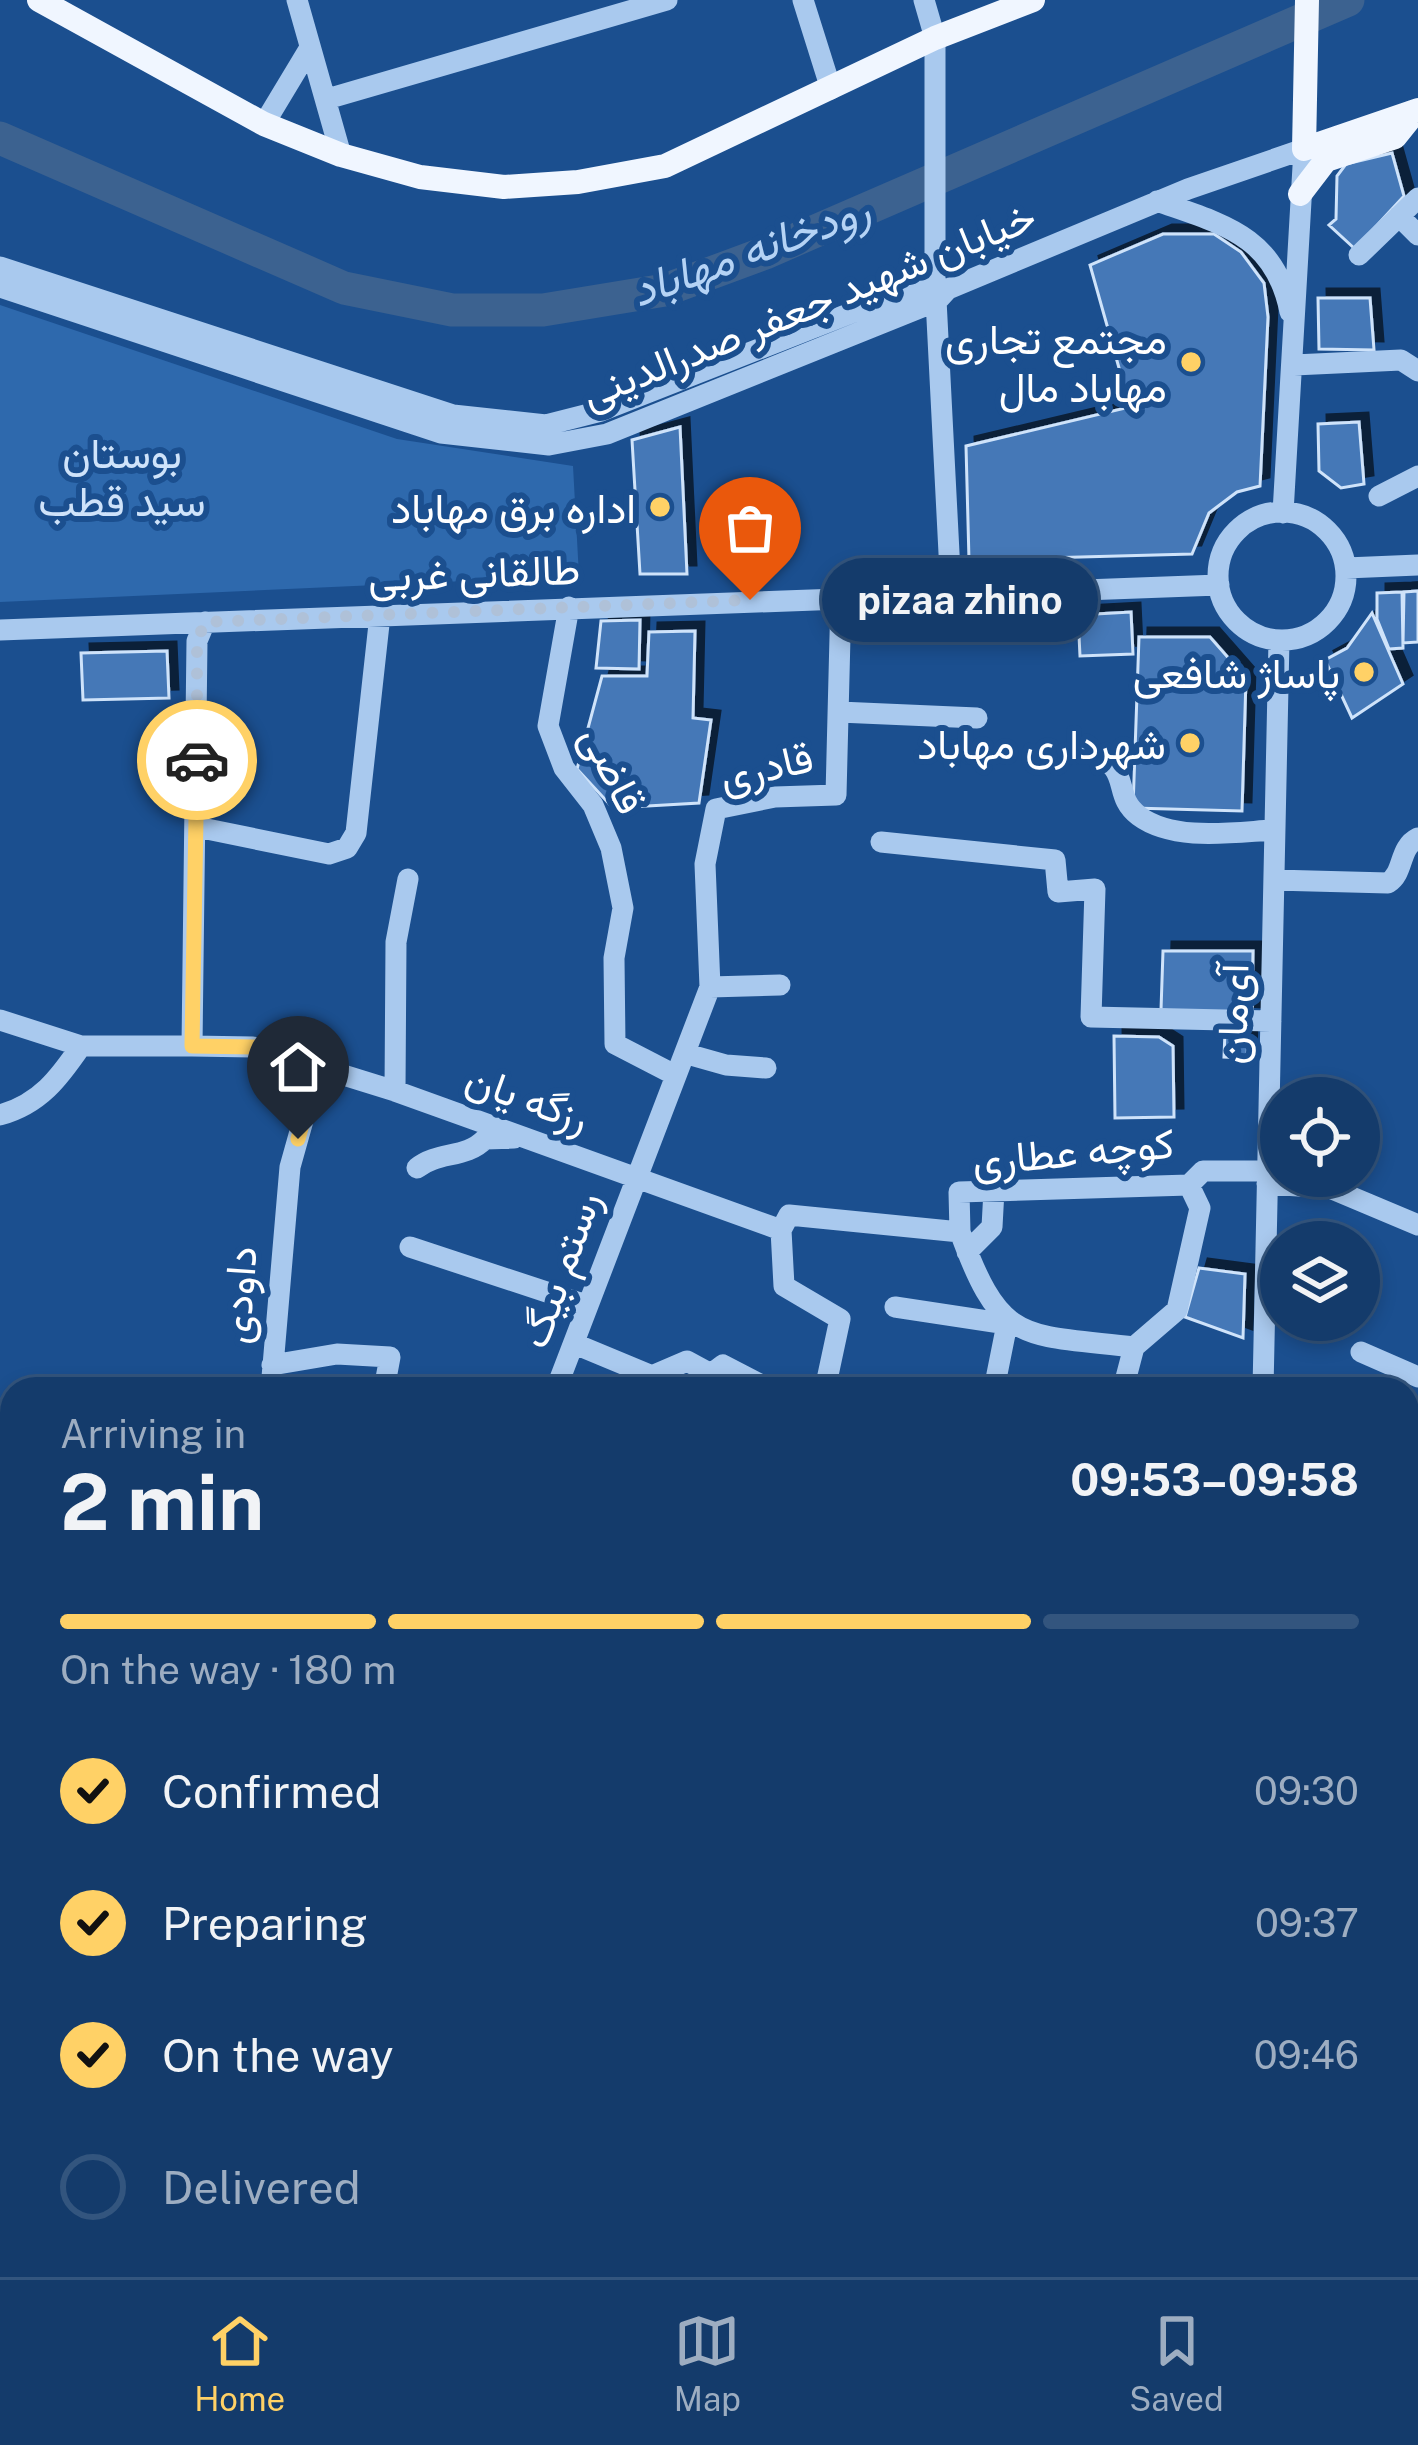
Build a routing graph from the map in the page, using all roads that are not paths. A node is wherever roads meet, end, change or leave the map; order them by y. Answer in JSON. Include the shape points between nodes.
{"nodes":[{"id":1,"x":39,"y":0,"type":"edge"},
{"id":2,"x":72,"y":0,"type":"edge"},
{"id":3,"x":297,"y":0,"type":"edge"},
{"id":4,"x":667,"y":0,"type":"edge"},
{"id":5,"x":803,"y":0,"type":"edge"},
{"id":6,"x":924,"y":0,"type":"edge"},
{"id":7,"x":988,"y":0,"type":"edge"},
{"id":8,"x":1033,"y":0,"type":"edge"},
{"id":9,"x":1307,"y":0,"type":"edge"},
{"id":10,"x":85,"y":29,"type":"junction"},
{"id":11,"x":935,"y":38,"type":"junction"},
{"id":12,"x":308,"y":51,"type":"junction"},
{"id":13,"x":831,"y":89,"type":"junction"},
{"id":14,"x":327,"y":99,"type":"junction"},
{"id":15,"x":1417,"y":110,"type":"edge"},
{"id":16,"x":264,"y":124,"type":"junction"},
{"id":17,"x":1304,"y":149,"type":"junction"},
{"id":18,"x":340,"y":154,"type":"junction"},
{"id":19,"x":1300,"y":194,"type":"junction"},
{"id":20,"x":1418,"y":198,"type":"edge"},
{"id":21,"x":1157,"y":201,"type":"junction"},
{"id":22,"x":1399,"y":216,"type":"junction"},
{"id":23,"x":1418,"y":235,"type":"edge"},
{"id":24,"x":1358,"y":255,"type":"dead end"},
{"id":25,"x":0,"y":267,"type":"edge"},
{"id":26,"x":0,"y":287,"type":"edge"},
{"id":27,"x":940,"y":290,"type":"junction"},
{"id":28,"x":1294,"y":333,"type":"junction"},
{"id":29,"x":1294,"y":365,"type":"junction"},
{"id":30,"x":1418,"y":371,"type":"edge"},
{"id":31,"x":1418,"y":476,"type":"edge"},
{"id":32,"x":1379,"y":496,"type":"dead end"},
{"id":33,"x":1283,"y":513,"type":"junction"},
{"id":34,"x":1418,"y":565,"type":"edge"},
{"id":35,"x":1346,"y":568,"type":"junction"},
{"id":36,"x":1219,"y":585,"type":"junction"},
{"id":37,"x":951,"y":592,"type":"junction"},
{"id":38,"x":841,"y":596,"type":"junction"},
{"id":39,"x":569,"y":607,"type":"junction"},
{"id":40,"x":380,"y":615,"type":"junction"},
{"id":41,"x":205,"y":622,"type":"junction"},
{"id":42,"x":0,"y":630,"type":"edge"},
{"id":43,"x":1279,"y":640,"type":"junction"},
{"id":44,"x":839,"y":712,"type":"junction"},
{"id":45,"x":977,"y":718,"type":"dead end"},
{"id":46,"x":1089,"y":752,"type":"dead end"},
{"id":47,"x":197,"y":827,"type":"junction"},
{"id":48,"x":1274,"y":830,"type":"junction"},
{"id":49,"x":1418,"y":838,"type":"edge"},
{"id":50,"x":881,"y":842,"type":"dead end"},
{"id":51,"x":409,"y":879,"type":"dead end"},
{"id":52,"x":1274,"y":880,"type":"junction"},
{"id":53,"x":780,"y":985,"type":"dead end"},
{"id":54,"x":710,"y":987,"type":"junction"},
{"id":55,"x":0,"y":1020,"type":"edge"},
{"id":56,"x":1270,"y":1021,"type":"junction"},
{"id":57,"x":81,"y":1046,"type":"junction"},
{"id":58,"x":192,"y":1046,"type":"junction"},
{"id":59,"x":687,"y":1054,"type":"junction"},
{"id":60,"x":318,"y":1067,"type":"junction"},
{"id":61,"x":766,"y":1068,"type":"dead end"},
{"id":62,"x":674,"y":1075,"type":"junction"},
{"id":63,"x":1269,"y":1077,"type":"edge"},
{"id":64,"x":395,"y":1091,"type":"junction"},
{"id":65,"x":0,"y":1115,"type":"edge"},
{"id":66,"x":526,"y":1138,"type":"junction"},
{"id":67,"x":417,"y":1168,"type":"dead end"},
{"id":68,"x":635,"y":1176,"type":"junction"},
{"id":69,"x":1260,"y":1176,"type":"edge"},
{"id":70,"x":1189,"y":1185,"type":"junction"},
{"id":71,"x":994,"y":1190,"type":"junction"},
{"id":72,"x":1267,"y":1197,"type":"edge"},
{"id":73,"x":1351,"y":1197,"type":"edge"},
{"id":74,"x":1418,"y":1225,"type":"edge"},
{"id":75,"x":781,"y":1230,"type":"junction"},
{"id":76,"x":964,"y":1242,"type":"junction"},
{"id":77,"x":410,"y":1247,"type":"dead end"},
{"id":78,"x":586,"y":1304,"type":"junction"},
{"id":79,"x":895,"y":1307,"type":"dead end"},
{"id":80,"x":1007,"y":1324,"type":"junction"},
{"id":81,"x":575,"y":1344,"type":"junction"},
{"id":82,"x":1133,"y":1347,"type":"junction"},
{"id":83,"x":1361,"y":1352,"type":"dead end"},
{"id":84,"x":272,"y":1365,"type":"junction"},
{"id":85,"x":1418,"y":1376,"type":"edge"},
{"id":86,"x":272,"y":1377,"type":"edge"},
{"id":87,"x":386,"y":1377,"type":"edge"},
{"id":88,"x":561,"y":1377,"type":"edge"},
{"id":89,"x":746,"y":1377,"type":"edge"},
{"id":90,"x":828,"y":1377,"type":"edge"},
{"id":91,"x":996,"y":1377,"type":"edge"},
{"id":92,"x":1126,"y":1377,"type":"edge"},
{"id":93,"x":1263,"y":1377,"type":"edge"}],
"edges":[{"from":1,"to":10,"type":"main road"},
{"from":2,"to":10,"type":"main road"},
{"from":3,"to":12,"type":"street"},
{"from":4,"to":14,"type":"street"},
{"from":5,"to":13,"type":"street"},
{"from":6,"to":11,"type":"street"},
{"from":7,"to":11,"type":"main road"},
{"from":8,"to":11,"type":"main road"},
{"from":9,"to":17,"type":"main road"},
{"from":10,"to":16,"type":"main road"},
{"from":11,"to":13,"type":"main road"},
{"from":11,"to":27,"type":"street"},
{"from":12,"to":14,"type":"street"},
{"from":12,"to":16,"type":"street"},
{"from":13,"to":18,"type":"main road","via":[[665,166],[578,182],[504,187],[420,177]]},
{"from":14,"to":18,"type":"street"},
{"from":15,"to":17,"type":"main road"},
{"from":15,"to":19,"type":"main road","via":[[1395,137],[1326,160]]},
{"from":16,"to":18,"type":"main road"},
{"from":17,"to":19,"type":"street"},
{"from":17,"to":21,"type":"street","name":"خیابان شهید جعفر صدرالدینی"},
{"from":19,"to":28,"type":"street"},
{"from":20,"to":22,"type":"street"},
{"from":21,"to":27,"type":"street","name":"خیابان شهید جعفر صدرالدینی"},
{"from":21,"to":28,"type":"street","via":[[1241,232],[1268,258]]},
{"from":22,"to":23,"type":"street"},
{"from":22,"to":24,"type":"street"},
{"from":25,"to":27,"type":"street","name":"خیابان شهید جعفر صدرالدینی","via":[[453,415],[546,425]]},
{"from":26,"to":27,"type":"street","name":"خیابان شهید جعفر صدرالدینی","via":[[441,433],[549,445],[607,434]]},
{"from":27,"to":37,"type":"street"},
{"from":28,"to":29,"type":"street"},
{"from":29,"to":30,"type":"street","via":[[1401,360]]},
{"from":29,"to":33,"type":"street"},
{"from":31,"to":32,"type":"street"},
{"from":33,"to":35,"type":"street","via":[[1327,530]]},
{"from":33,"to":36,"type":"street","via":[[1235,533]]},
{"from":34,"to":35,"type":"street"},
{"from":35,"to":43,"type":"street","via":[[1330,620],[1298,639]]},
{"from":36,"to":37,"type":"street","name":"طالقانی غربی"},
{"from":36,"to":43,"type":"street","via":[[1239,624]]},
{"from":37,"to":38,"type":"street","name":"طالقانی غربی"},
{"from":38,"to":39,"type":"street","name":"طالقانی غربی"},
{"from":38,"to":44,"type":"street","name":"قادری"},
{"from":39,"to":40,"type":"street","name":"طالقانی غربی"},
{"from":39,"to":62,"type":"street","name":"قاضی","via":[[548,726],[564,768],[592,805],[615,868],[623,908],[614,958],[615,1044]]},
{"from":40,"to":41,"type":"street","name":"طالقانی غربی"},
{"from":40,"to":47,"type":"street","via":[[356,833],[347,848],[329,854]]},
{"from":41,"to":42,"type":"street","name":"طالقانی غربی"},
{"from":41,"to":47,"type":"street","via":[[197,641]]},
{"from":43,"to":48,"type":"street","name":"آی‌مان"},
{"from":44,"to":45,"type":"street"},
{"from":44,"to":54,"type":"street","name":"قادری","via":[[836,796],[716,809],[705,863]]},
{"from":46,"to":48,"type":"street","via":[[1121,773],[1139,816],[1202,833]]},
{"from":47,"to":58,"type":"street"},
{"from":48,"to":52,"type":"street","name":"آی‌مان"},
{"from":49,"to":52,"type":"street","via":[[1388,883]]},
{"from":50,"to":56,"type":"street","via":[[1055,860],[1058,892],[1095,890],[1091,1017]]},
{"from":51,"to":64,"type":"street","via":[[396,942]]},
{"from":52,"to":56,"type":"street","name":"آی‌مان"},
{"from":53,"to":54,"type":"street"},
{"from":54,"to":59,"type":"street","name":"قادری"},
{"from":55,"to":57,"type":"street","name":"رزگه یان"},
{"from":56,"to":63,"type":"street","name":"آی‌مان"},
{"from":57,"to":58,"type":"street","name":"رزگه یان"},
{"from":57,"to":65,"type":"street","via":[[55,1085]]},
{"from":58,"to":60,"type":"street","name":"رزگه یان","via":[[254,1047]]},
{"from":59,"to":61,"type":"street"},
{"from":59,"to":62,"type":"street","name":"قادری"},
{"from":60,"to":64,"type":"street","name":"رزگه یان"},
{"from":60,"to":84,"type":"street","name":"داودی","via":[[290,1167]]},
{"from":62,"to":68,"type":"street","name":"رستم بیگ"},
{"from":64,"to":66,"type":"street","name":"رزگه یان"},
{"from":66,"to":67,"type":"street","via":[[485,1139],[473,1151],[432,1156]]},
{"from":66,"to":68,"type":"street","name":"رزگه یان"},
{"from":68,"to":75,"type":"street","name":"رزگه یان"},
{"from":68,"to":78,"type":"street","name":"رستم بیگ"},
{"from":69,"to":70,"type":"street","name":"کوچه عطاری","via":[[1203,1171]]},
{"from":70,"to":71,"type":"street","name":"کوچه عطاری"},
{"from":70,"to":82,"type":"street","via":[[1200,1208],[1177,1310]]},
{"from":71,"to":76,"type":"street","via":[[992,1227]]},
{"from":71,"to":76,"type":"street","name":"کوچه عطاری","via":[[958,1192]]},
{"from":72,"to":93,"type":"street","name":"آی‌مان"},
{"from":73,"to":74,"type":"street","name":"کوچه عطاری"},
{"from":75,"to":76,"type":"street","name":"کوچه عطاری","via":[[789,1215]]},
{"from":75,"to":90,"type":"street","via":[[784,1286],[840,1319]]},
{"from":76,"to":80,"type":"street","via":[[985,1296]]},
{"from":77,"to":78,"type":"street"},
{"from":78,"to":81,"type":"street","name":"رستم بیگ"},
{"from":79,"to":80,"type":"street"},
{"from":80,"to":82,"type":"street"},
{"from":80,"to":91,"type":"street"},
{"from":81,"to":88,"type":"street","name":"رستم بیگ"},
{"from":81,"to":89,"type":"street","via":[[652,1376],[688,1361]]},
{"from":82,"to":92,"type":"street"},
{"from":83,"to":85,"type":"street"},
{"from":84,"to":86,"type":"street","name":"داودی"},
{"from":84,"to":87,"type":"street","via":[[337,1354],[390,1357]]}]}
